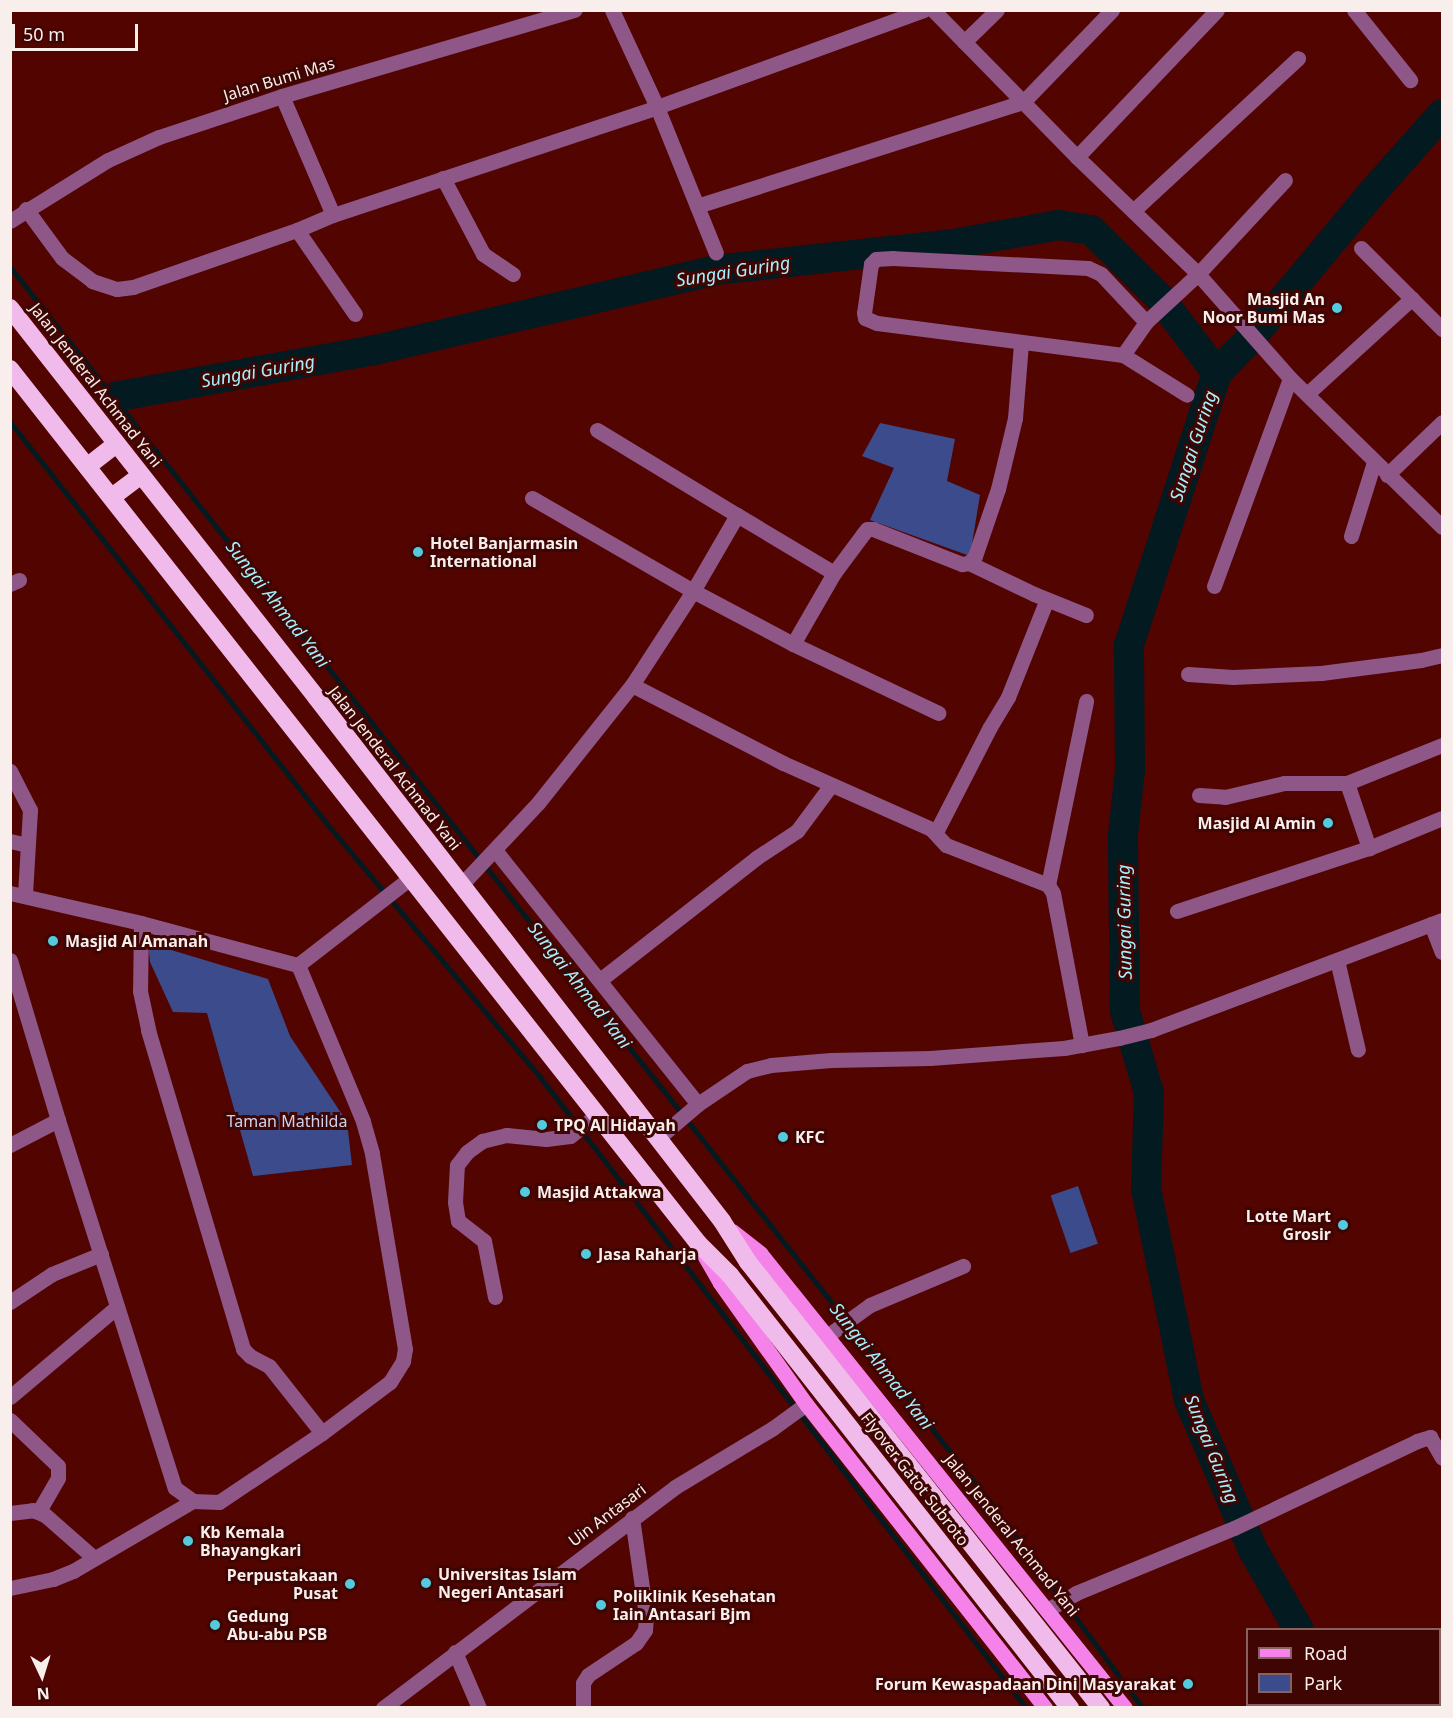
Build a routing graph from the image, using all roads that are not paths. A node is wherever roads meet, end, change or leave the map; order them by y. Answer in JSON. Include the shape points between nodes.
{"nodes":[{"id":1,"x":575,"y":10,"type":"edge"},
{"id":2,"x":612,"y":10,"type":"edge"},
{"id":3,"x":924,"y":10,"type":"edge"},
{"id":4,"x":933,"y":10,"type":"edge"},
{"id":5,"x":997,"y":10,"type":"edge"},
{"id":6,"x":1112,"y":10,"type":"edge"},
{"id":7,"x":1217,"y":10,"type":"edge"},
{"id":8,"x":1354,"y":10,"type":"edge"},
{"id":9,"x":964,"y":42,"type":"junction"},
{"id":10,"x":1298,"y":58,"type":"dead end"},
{"id":11,"x":1410,"y":80,"type":"dead end"},
{"id":12,"x":282,"y":96,"type":"junction"},
{"id":13,"x":1023,"y":102,"type":"junction"},
{"id":14,"x":657,"y":107,"type":"junction"},
{"id":15,"x":1077,"y":157,"type":"junction"},
{"id":16,"x":443,"y":178,"type":"junction"},
{"id":17,"x":1285,"y":180,"type":"dead end"},
{"id":18,"x":697,"y":206,"type":"junction"},
{"id":19,"x":26,"y":209,"type":"junction"},
{"id":20,"x":1133,"y":211,"type":"junction"},
{"id":21,"x":333,"y":215,"type":"junction"},
{"id":22,"x":10,"y":221,"type":"edge"},
{"id":23,"x":297,"y":230,"type":"junction"},
{"id":24,"x":1361,"y":248,"type":"dead end"},
{"id":25,"x":716,"y":253,"type":"dead end"},
{"id":26,"x":513,"y":274,"type":"dead end"},
{"id":27,"x":1198,"y":274,"type":"junction"},
{"id":28,"x":1412,"y":298,"type":"junction"},
{"id":29,"x":10,"y":308,"type":"edge"},
{"id":30,"x":355,"y":314,"type":"dead end"},
{"id":31,"x":1146,"y":322,"type":"junction"},
{"id":32,"x":1443,"y":329,"type":"edge"},
{"id":33,"x":1021,"y":344,"type":"junction"},
{"id":34,"x":1123,"y":355,"type":"junction"},
{"id":35,"x":10,"y":369,"type":"edge"},
{"id":36,"x":1290,"y":378,"type":"junction"},
{"id":37,"x":1306,"y":394,"type":"junction"},
{"id":38,"x":1186,"y":395,"type":"dead end"},
{"id":39,"x":1442,"y":425,"type":"edge"},
{"id":40,"x":597,"y":430,"type":"dead end"},
{"id":41,"x":116,"y":444,"type":"junction"},
{"id":42,"x":1374,"y":462,"type":"junction"},
{"id":43,"x":88,"y":466,"type":"junction"},
{"id":44,"x":141,"y":475,"type":"junction"},
{"id":45,"x":1387,"y":475,"type":"junction"},
{"id":46,"x":112,"y":497,"type":"junction"},
{"id":47,"x":532,"y":498,"type":"dead end"},
{"id":48,"x":737,"y":515,"type":"junction"},
{"id":49,"x":1443,"y":527,"type":"edge"},
{"id":50,"x":1351,"y":536,"type":"dead end"},
{"id":51,"x":969,"y":563,"type":"junction"},
{"id":52,"x":834,"y":573,"type":"junction"},
{"id":53,"x":1214,"y":586,"type":"dead end"},
{"id":54,"x":693,"y":591,"type":"junction"},
{"id":55,"x":1047,"y":599,"type":"junction"},
{"id":56,"x":1086,"y":615,"type":"dead end"},
{"id":57,"x":792,"y":644,"type":"junction"},
{"id":58,"x":1443,"y":655,"type":"edge"},
{"id":59,"x":1188,"y":674,"type":"dead end"},
{"id":60,"x":632,"y":685,"type":"junction"},
{"id":61,"x":1086,"y":701,"type":"dead end"},
{"id":62,"x":938,"y":713,"type":"dead end"},
{"id":63,"x":1443,"y":746,"type":"edge"},
{"id":64,"x":10,"y":771,"type":"edge"},
{"id":65,"x":1347,"y":783,"type":"junction"},
{"id":66,"x":831,"y":785,"type":"junction"},
{"id":67,"x":1198,"y":795,"type":"dead end"},
{"id":68,"x":1443,"y":818,"type":"edge"},
{"id":69,"x":936,"y":832,"type":"junction"},
{"id":70,"x":10,"y":841,"type":"edge"},
{"id":71,"x":28,"y":845,"type":"junction"},
{"id":72,"x":1369,"y":848,"type":"junction"},
{"id":73,"x":495,"y":850,"type":"junction"},
{"id":74,"x":406,"y":881,"type":"junction"},
{"id":75,"x":461,"y":885,"type":"junction"},
{"id":76,"x":1048,"y":885,"type":"junction"},
{"id":77,"x":18,"y":893,"type":"edge"},
{"id":78,"x":1177,"y":911,"type":"dead end"},
{"id":79,"x":1437,"y":922,"type":"edge"},
{"id":80,"x":141,"y":923,"type":"junction"},
{"id":81,"x":1443,"y":952,"type":"edge"},
{"id":82,"x":10,"y":960,"type":"edge"},
{"id":83,"x":1336,"y":960,"type":"junction"},
{"id":84,"x":298,"y":965,"type":"junction"},
{"id":85,"x":600,"y":980,"type":"junction"},
{"id":86,"x":1082,"y":1045,"type":"junction"},
{"id":87,"x":1358,"y":1050,"type":"dead end"},
{"id":88,"x":695,"y":1107,"type":"junction"},
{"id":89,"x":592,"y":1119,"type":"junction"},
{"id":90,"x":58,"y":1120,"type":"junction"},
{"id":91,"x":657,"y":1139,"type":"junction"},
{"id":92,"x":10,"y":1145,"type":"edge"},
{"id":93,"x":725,"y":1225,"type":"junction"},
{"id":94,"x":698,"y":1243,"type":"junction"},
{"id":95,"x":101,"y":1254,"type":"junction"},
{"id":96,"x":748,"y":1263,"type":"joint"},
{"id":97,"x":963,"y":1266,"type":"dead end"},
{"id":98,"x":495,"y":1297,"type":"dead end"},
{"id":99,"x":10,"y":1302,"type":"edge"},
{"id":100,"x":117,"y":1307,"type":"junction"},
{"id":101,"x":827,"y":1336,"type":"junction"},
{"id":102,"x":10,"y":1397,"type":"edge"},
{"id":103,"x":803,"y":1407,"type":"junction"},
{"id":104,"x":10,"y":1420,"type":"edge"},
{"id":105,"x":322,"y":1433,"type":"junction"},
{"id":106,"x":1436,"y":1434,"type":"edge"},
{"id":107,"x":1443,"y":1458,"type":"edge"},
{"id":108,"x":193,"y":1501,"type":"junction"},
{"id":109,"x":38,"y":1512,"type":"junction"},
{"id":110,"x":10,"y":1513,"type":"edge"},
{"id":111,"x":632,"y":1518,"type":"junction"},
{"id":112,"x":94,"y":1558,"type":"junction"},
{"id":113,"x":10,"y":1588,"type":"edge"},
{"id":114,"x":1052,"y":1607,"type":"junction"},
{"id":115,"x":455,"y":1653,"type":"junction"},
{"id":116,"x":383,"y":1707,"type":"edge"},
{"id":117,"x":477,"y":1707,"type":"edge"},
{"id":118,"x":583,"y":1707,"type":"edge"},
{"id":119,"x":1045,"y":1707,"type":"edge"},
{"id":120,"x":1070,"y":1707,"type":"edge"},
{"id":121,"x":1101,"y":1707,"type":"edge"},
{"id":122,"x":1125,"y":1707,"type":"edge"}],
"edges":[{"from":1,"to":12,"type":"street","name":"Jalan Bumi Mas"},
{"from":2,"to":14,"type":"street"},
{"from":3,"to":14,"type":"street"},
{"from":4,"to":9,"type":"street"},
{"from":5,"to":9,"type":"street"},
{"from":6,"to":13,"type":"street"},
{"from":7,"to":15,"type":"street"},
{"from":8,"to":11,"type":"street"},
{"from":9,"to":13,"type":"street"},
{"from":10,"to":20,"type":"street"},
{"from":12,"to":19,"type":"street","name":"Jalan Bumi Mas","via":[[159,137],[108,160]]},
{"from":12,"to":21,"type":"street"},
{"from":13,"to":15,"type":"street"},
{"from":13,"to":18,"type":"street"},
{"from":14,"to":16,"type":"street"},
{"from":14,"to":18,"type":"street"},
{"from":15,"to":20,"type":"street"},
{"from":16,"to":21,"type":"street"},
{"from":16,"to":26,"type":"street","via":[[483,254]]},
{"from":17,"to":27,"type":"street"},
{"from":18,"to":25,"type":"street"},
{"from":19,"to":22,"type":"street","name":"Jalan Bumi Mas"},
{"from":19,"to":23,"type":"street","via":[[62,258],[92,281],[117,290],[133,288]]},
{"from":20,"to":27,"type":"street"},
{"from":21,"to":23,"type":"street"},
{"from":23,"to":30,"type":"street"},
{"from":24,"to":28,"type":"street"},
{"from":27,"to":31,"type":"street"},
{"from":27,"to":36,"type":"street"},
{"from":28,"to":32,"type":"street"},
{"from":28,"to":37,"type":"street"},
{"from":29,"to":41,"type":"highway","name":"Jalan Jenderal Achmad Yani"},
{"from":31,"to":33,"type":"street","via":[[1101,274],[1088,268],[893,258],[876,259],[871,264],[864,313],[868,321]]},
{"from":31,"to":34,"type":"street"},
{"from":33,"to":34,"type":"street"},
{"from":33,"to":51,"type":"street","via":[[1015,418],[1000,479],[975,556]]},
{"from":34,"to":38,"type":"street"},
{"from":35,"to":43,"type":"highway"},
{"from":36,"to":37,"type":"street"},
{"from":36,"to":53,"type":"street"},
{"from":37,"to":42,"type":"street"},
{"from":39,"to":45,"type":"street"},
{"from":40,"to":48,"type":"street"},
{"from":41,"to":43,"type":"highway"},
{"from":41,"to":44,"type":"highway","name":"Jalan Jenderal Achmad Yani"},
{"from":42,"to":45,"type":"street"},
{"from":42,"to":50,"type":"street"},
{"from":43,"to":46,"type":"highway"},
{"from":44,"to":46,"type":"highway"},
{"from":44,"to":75,"type":"highway","name":"Jalan Jenderal Achmad Yani"},
{"from":45,"to":49,"type":"street"},
{"from":46,"to":74,"type":"highway"},
{"from":47,"to":54,"type":"street"},
{"from":48,"to":52,"type":"street"},
{"from":48,"to":54,"type":"street"},
{"from":51,"to":52,"type":"street","via":[[962,564],[873,529],[863,534]]},
{"from":51,"to":55,"type":"street"},
{"from":52,"to":57,"type":"street"},
{"from":54,"to":57,"type":"street"},
{"from":54,"to":60,"type":"street"},
{"from":55,"to":56,"type":"street"},
{"from":55,"to":69,"type":"street","via":[[1008,697]]},
{"from":57,"to":62,"type":"street"},
{"from":58,"to":59,"type":"street","via":[[1321,673],[1242,677]]},
{"from":60,"to":66,"type":"street"},
{"from":60,"to":73,"type":"street","via":[[538,803]]},
{"from":61,"to":76,"type":"street"},
{"from":63,"to":65,"type":"street"},
{"from":64,"to":71,"type":"street","via":[[30,810]]},
{"from":65,"to":67,"type":"street","via":[[1284,783],[1225,797]]},
{"from":65,"to":72,"type":"street"},
{"from":66,"to":69,"type":"street"},
{"from":66,"to":85,"type":"street","via":[[797,831],[756,858]]},
{"from":68,"to":72,"type":"street"},
{"from":69,"to":76,"type":"street","via":[[946,845]]},
{"from":70,"to":71,"type":"street"},
{"from":71,"to":77,"type":"street"},
{"from":72,"to":78,"type":"street"},
{"from":73,"to":75,"type":"street"},
{"from":73,"to":85,"type":"street"},
{"from":74,"to":84,"type":"street"},
{"from":74,"to":89,"type":"highway"},
{"from":75,"to":91,"type":"highway","name":"Jalan Jenderal Achmad Yani"},
{"from":76,"to":86,"type":"street","via":[[1053,893]]},
{"from":77,"to":80,"type":"street"},
{"from":79,"to":81,"type":"street"},
{"from":79,"to":83,"type":"street"},
{"from":80,"to":84,"type":"street"},
{"from":80,"to":105,"type":"street","via":[[140,991],[147,1030],[243,1349],[269,1366]]},
{"from":82,"to":90,"type":"street"},
{"from":83,"to":86,"type":"street","via":[[1151,1030]]},
{"from":83,"to":87,"type":"street"},
{"from":84,"to":105,"type":"street","via":[[363,1121],[372,1153],[405,1349],[399,1371],[390,1382]]},
{"from":85,"to":88,"type":"street"},
{"from":86,"to":88,"type":"street","via":[[930,1058],[771,1065],[747,1071]]},
{"from":88,"to":91,"type":"street"},
{"from":89,"to":94,"type":"highway"},
{"from":89,"to":98,"type":"street","via":[[573,1134],[546,1138],[506,1135],[482,1141],[466,1152],[457,1165],[458,1221],[484,1241]]},
{"from":90,"to":92,"type":"street"},
{"from":90,"to":95,"type":"street"},
{"from":91,"to":93,"type":"highway","name":"Jalan Jenderal Achmad Yani"},
{"from":93,"to":96,"type":"highway","name":"Jalan Jenderal Achmad Yani"},
{"from":93,"to":101,"type":"main road","name":"Jalan Jenderal Achmad Yani","via":[[760,1253]]},
{"from":94,"to":103,"type":"main road","via":[[720,1283]]},
{"from":94,"to":120,"type":"highway","name":"Flyover Gatot Subroto","via":[[730,1275]]},
{"from":95,"to":99,"type":"street","via":[[52,1274]]},
{"from":95,"to":100,"type":"street"},
{"from":96,"to":121,"type":"highway","name":"Flyover Gatot Subroto"},
{"from":97,"to":101,"type":"street","via":[[870,1305]]},
{"from":100,"to":102,"type":"street"},
{"from":100,"to":108,"type":"street","via":[[175,1488]]},
{"from":101,"to":114,"type":"main road","name":"Jalan Jenderal Achmad Yani"},
{"from":103,"to":111,"type":"street","name":"Uin Antasari"},
{"from":103,"to":119,"type":"main road"},
{"from":104,"to":109,"type":"street","via":[[58,1466],[58,1478]]},
{"from":105,"to":108,"type":"street","via":[[230,1497],[208,1503]]},
{"from":106,"to":107,"type":"street"},
{"from":106,"to":114,"type":"street"},
{"from":108,"to":112,"type":"street"},
{"from":109,"to":110,"type":"street"},
{"from":109,"to":112,"type":"street"},
{"from":111,"to":115,"type":"street","name":"Uin Antasari"},
{"from":111,"to":118,"type":"street","via":[[645,1630],[636,1643],[588,1675],[583,1683]]},
{"from":112,"to":113,"type":"street","via":[[53,1579]]},
{"from":114,"to":122,"type":"main road","name":"Jalan Jenderal Achmad Yani"},
{"from":115,"to":116,"type":"street","name":"Uin Antasari"},
{"from":115,"to":117,"type":"street"}]}
